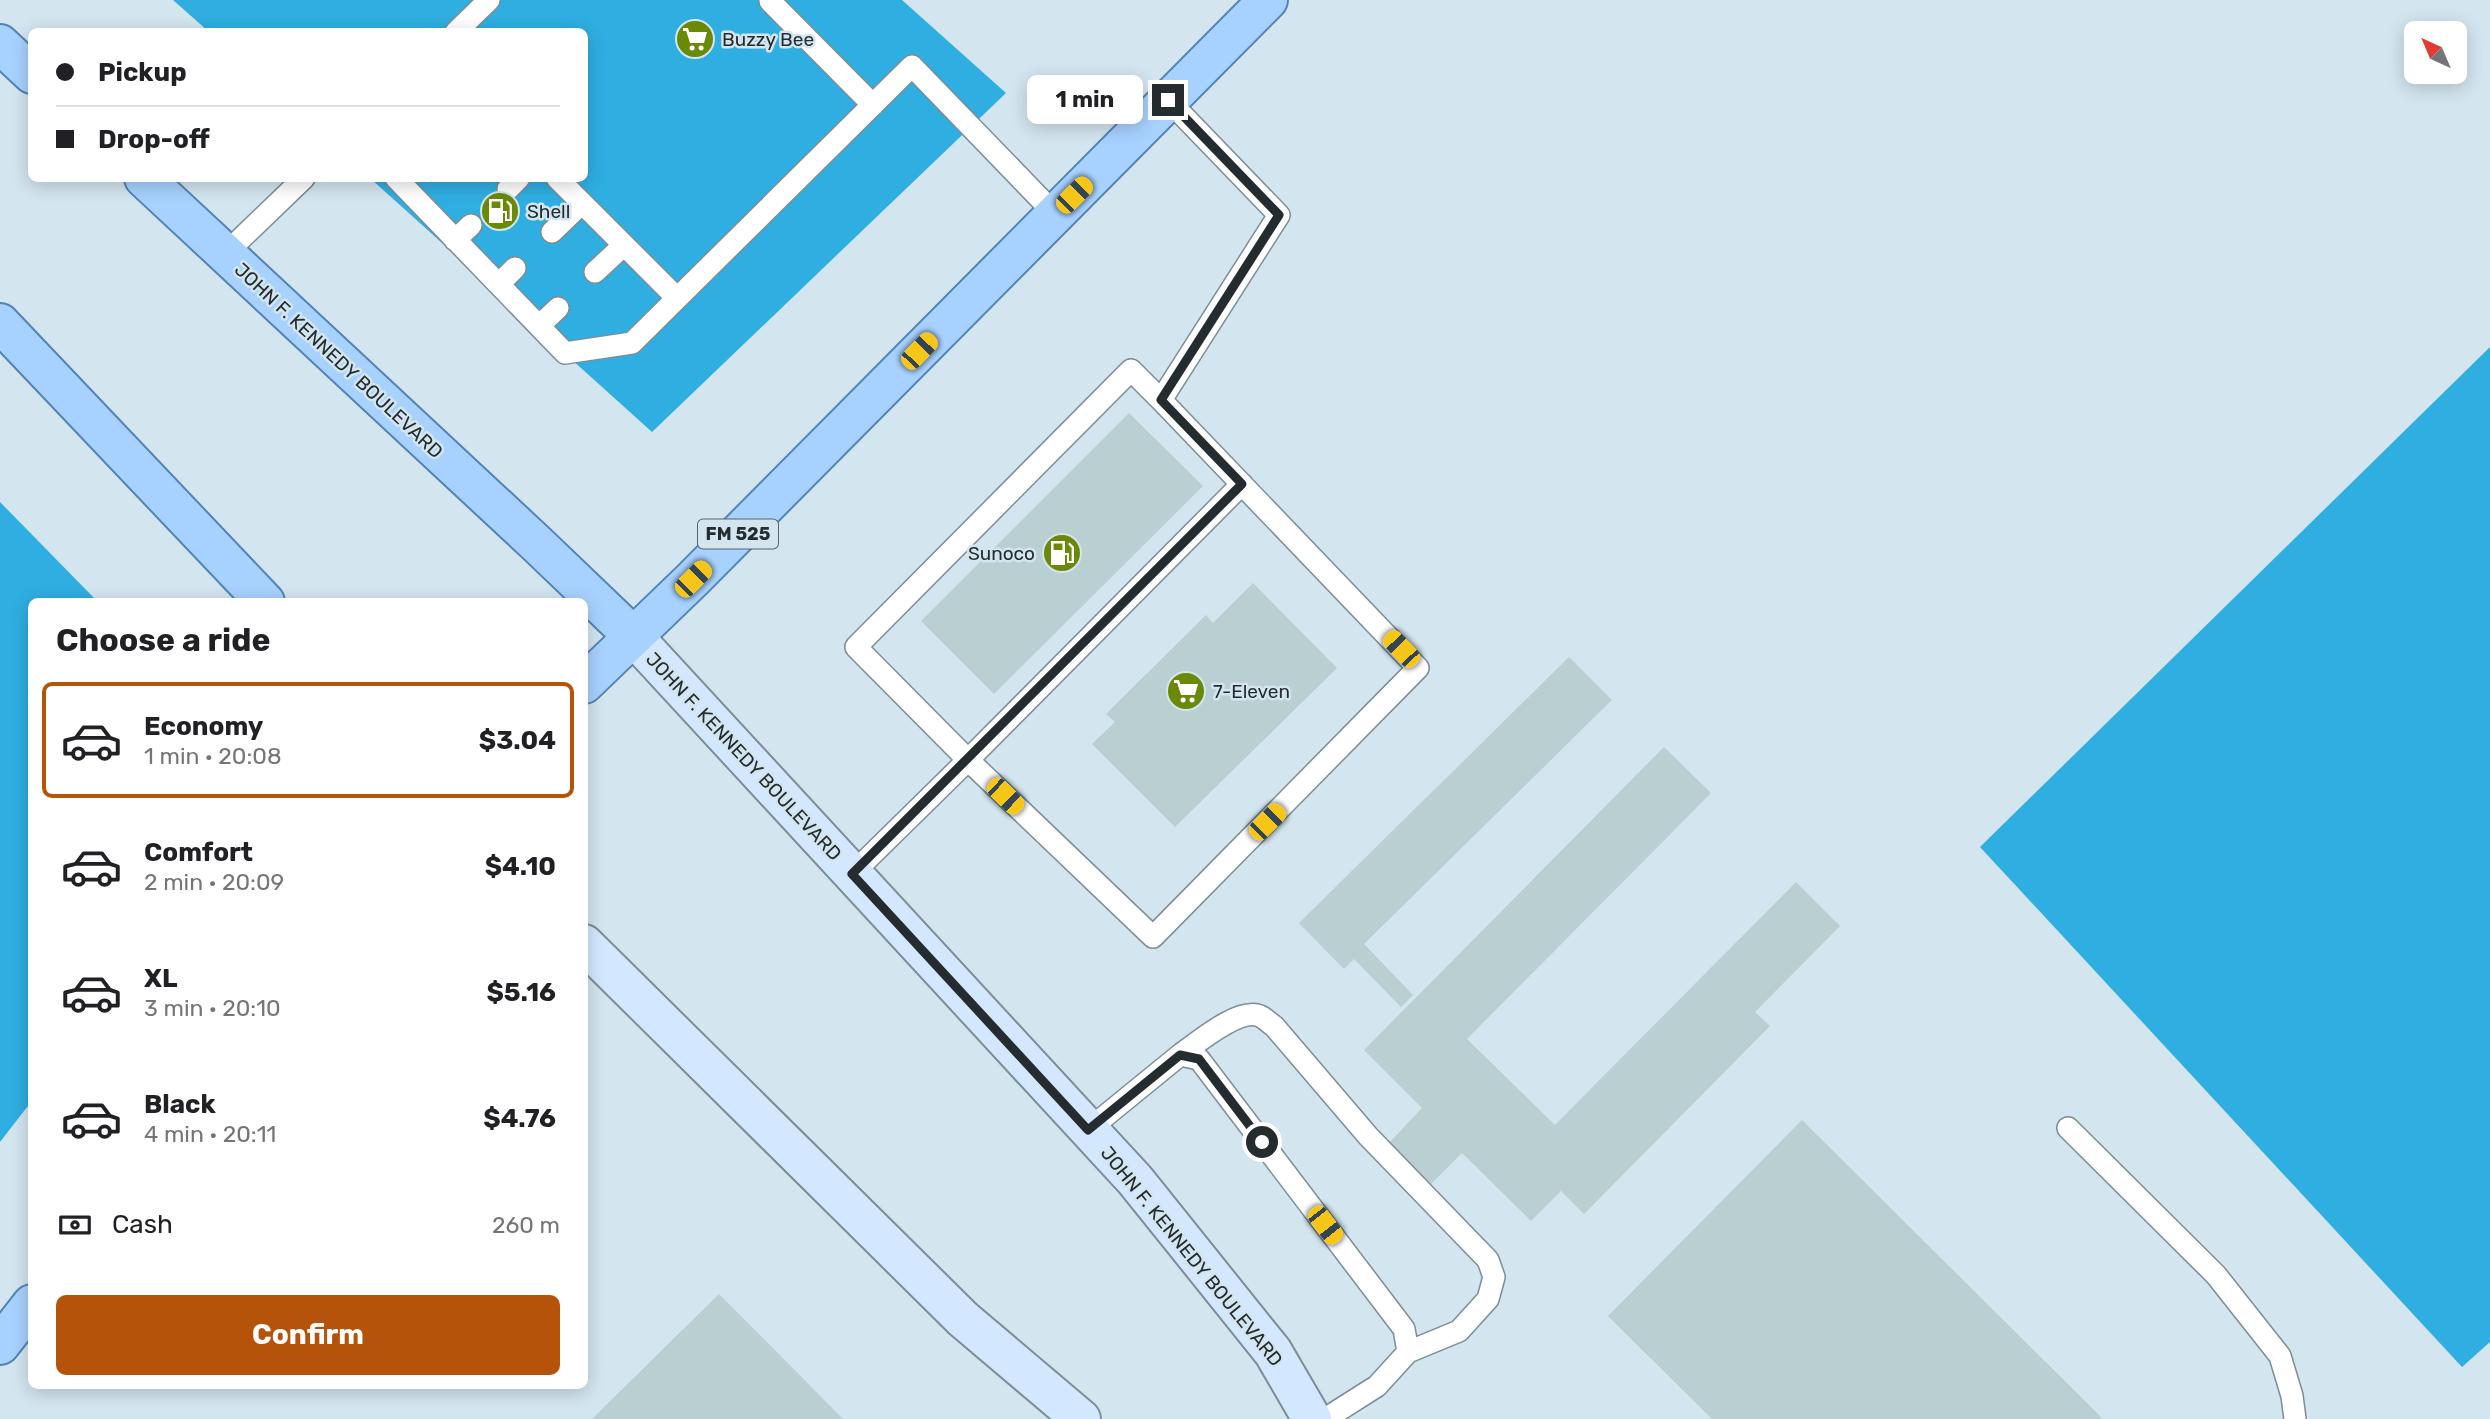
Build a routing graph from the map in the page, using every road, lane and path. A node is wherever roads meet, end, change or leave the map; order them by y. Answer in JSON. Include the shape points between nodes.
{"nodes":[{"id":1,"x":489,"y":0,"type":"edge"},
{"id":2,"x":1268,"y":0,"type":"edge"},
{"id":3,"x":770,"y":1,"type":"edge"},
{"id":4,"x":460,"y":28,"type":"edge"},
{"id":5,"x":0,"y":44,"type":"edge"},
{"id":6,"x":28,"y":70,"type":"edge"},
{"id":7,"x":1168,"y":100,"type":"junction"},
{"id":8,"x":873,"y":105,"type":"junction"},
{"id":9,"x":148,"y":182,"type":"edge"},
{"id":10,"x":300,"y":182,"type":"edge"},
{"id":11,"x":561,"y":182,"type":"edge"},
{"id":12,"x":410,"y":183,"type":"edge"},
{"id":13,"x":582,"y":203,"type":"junction"},
{"id":14,"x":1055,"y":214,"type":"junction"},
{"id":15,"x":471,"y":225,"type":"dead end"},
{"id":16,"x":552,"y":232,"type":"dead end"},
{"id":17,"x":455,"y":240,"type":"junction"},
{"id":18,"x":624,"y":245,"type":"junction"},
{"id":19,"x":226,"y":254,"type":"junction"},
{"id":20,"x":515,"y":268,"type":"dead end"},
{"id":21,"x":595,"y":272,"type":"dead end"},
{"id":22,"x":499,"y":284,"type":"junction"},
{"id":23,"x":677,"y":298,"type":"junction"},
{"id":24,"x":558,"y":307,"type":"dead end"},
{"id":25,"x":0,"y":323,"type":"edge"},
{"id":26,"x":539,"y":326,"type":"junction"},
{"id":27,"x":1161,"y":400,"type":"junction"},
{"id":28,"x":1242,"y":484,"type":"junction"},
{"id":29,"x":261,"y":598,"type":"edge"},
{"id":30,"x":633,"y":636,"type":"junction"},
{"id":31,"x":588,"y":680,"type":"edge"},
{"id":32,"x":968,"y":760,"type":"junction"},
{"id":33,"x":852,"y":874,"type":"junction"},
{"id":34,"x":588,"y":948,"type":"edge"},
{"id":35,"x":1180,"y":1055,"type":"junction"},
{"id":36,"x":2068,"y":1128,"type":"dead end"},
{"id":37,"x":1088,"y":1130,"type":"junction"},
{"id":38,"x":28,"y":1309,"type":"edge"},
{"id":39,"x":0,"y":1345,"type":"edge"},
{"id":40,"x":1408,"y":1352,"type":"junction"},
{"id":41,"x":1081,"y":1419,"type":"edge"},
{"id":42,"x":1312,"y":1419,"type":"edge"},
{"id":43,"x":1325,"y":1419,"type":"edge"},
{"id":44,"x":2295,"y":1419,"type":"edge"}],
"edges":[{"from":1,"to":4,"type":"lane"},
{"from":2,"to":7,"type":"main road","number":"FM 525"},
{"from":3,"to":8,"type":"lane"},
{"from":5,"to":6,"type":"main road"},
{"from":7,"to":14,"type":"main road","number":"FM 525"},
{"from":7,"to":27,"type":"lane","via":[[1279,215]]},
{"from":8,"to":14,"type":"lane","via":[[912,66]]},
{"from":8,"to":23,"type":"lane"},
{"from":9,"to":19,"type":"main road","name":"JOHN F. KENNEDY BOULEVARD"},
{"from":10,"to":19,"type":"lane"},
{"from":11,"to":13,"type":"lane"},
{"from":12,"to":17,"type":"lane"},
{"from":13,"to":16,"type":"lane"},
{"from":13,"to":18,"type":"lane"},
{"from":14,"to":30,"type":"main road","number":"FM 525"},
{"from":15,"to":17,"type":"lane"},
{"from":17,"to":22,"type":"lane"},
{"from":18,"to":21,"type":"lane"},
{"from":18,"to":23,"type":"lane"},
{"from":19,"to":30,"type":"main road","name":"JOHN F. KENNEDY BOULEVARD"},
{"from":20,"to":22,"type":"lane"},
{"from":22,"to":26,"type":"lane"},
{"from":23,"to":26,"type":"lane","via":[[632,343],[565,353]]},
{"from":24,"to":26,"type":"lane"},
{"from":25,"to":29,"type":"main road"},
{"from":27,"to":28,"type":"lane"},
{"from":27,"to":32,"type":"lane","via":[[1131,370],[856,647]]},
{"from":28,"to":32,"type":"lane"},
{"from":28,"to":32,"type":"lane","via":[[1418,668],[1153,937]]},
{"from":30,"to":31,"type":"main road","number":"FM 525"},
{"from":30,"to":33,"type":"main road","name":"JOHN F. KENNEDY BOULEVARD"},
{"from":32,"to":33,"type":"lane"},
{"from":33,"to":37,"type":"main road","name":"JOHN F. KENNEDY BOULEVARD"},
{"from":34,"to":41,"type":"main road","via":[[963,1319]]},
{"from":35,"to":37,"type":"lane"},
{"from":35,"to":40,"type":"lane","via":[[1199,1059],[1404,1329]]},
{"from":35,"to":40,"type":"lane","via":[[1242,1016],[1258,1015],[1274,1026],[1367,1136],[1489,1260],[1494,1277],[1488,1299],[1459,1331]]},
{"from":36,"to":44,"type":"lane","via":[[2216,1275],[2280,1356]]},
{"from":37,"to":42,"type":"main road","name":"JOHN F. KENNEDY BOULEVARD","via":[[1135,1180],[1273,1352]]},
{"from":38,"to":39,"type":"main road"},
{"from":40,"to":43,"type":"lane","via":[[1377,1386]]}]}
